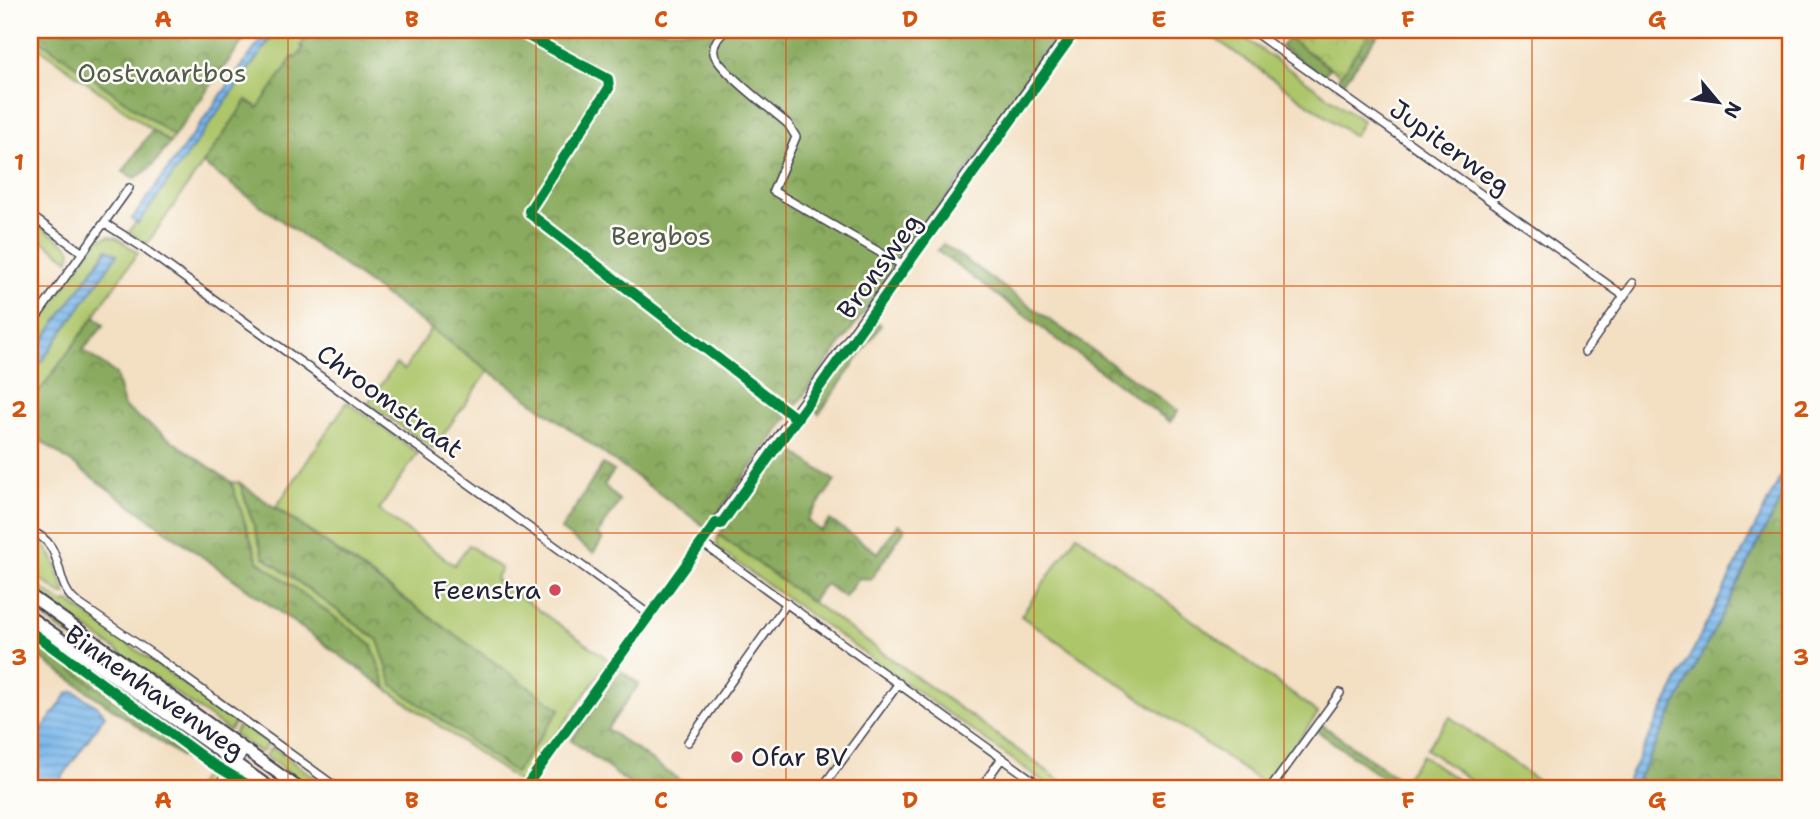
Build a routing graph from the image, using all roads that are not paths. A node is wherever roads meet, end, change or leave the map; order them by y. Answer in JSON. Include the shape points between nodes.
{"nodes":[{"id":1,"x":726,"y":30,"type":"edge"},
{"id":2,"x":1070,"y":30,"type":"edge"},
{"id":3,"x":1251,"y":30,"type":"edge"},
{"id":4,"x":129,"y":188,"type":"dead end"},
{"id":5,"x":30,"y":215,"type":"edge"},
{"id":6,"x":104,"y":223,"type":"junction"},
{"id":7,"x":83,"y":253,"type":"junction"},
{"id":8,"x":902,"y":265,"type":"junction"},
{"id":9,"x":1633,"y":283,"type":"dead end"},
{"id":10,"x":1624,"y":296,"type":"junction"},
{"id":11,"x":30,"y":326,"type":"edge"},
{"id":12,"x":1585,"y":352,"type":"dead end"},
{"id":13,"x":30,"y":531,"type":"edge"},
{"id":14,"x":702,"y":543,"type":"junction"},
{"id":15,"x":30,"y":595,"type":"edge"},
{"id":16,"x":787,"y":603,"type":"junction"},
{"id":17,"x":650,"y":615,"type":"junction"},
{"id":18,"x":30,"y":617,"type":"edge"},
{"id":19,"x":899,"y":683,"type":"junction"},
{"id":20,"x":1340,"y":693,"type":"dead end"},
{"id":21,"x":688,"y":742,"type":"dead end"},
{"id":22,"x":246,"y":750,"type":"junction"},
{"id":23,"x":1002,"y":758,"type":"junction"},
{"id":24,"x":236,"y":763,"type":"junction"},
{"id":25,"x":823,"y":787,"type":"edge"},
{"id":26,"x":215,"y":789,"type":"edge"},
{"id":27,"x":272,"y":789,"type":"edge"},
{"id":28,"x":300,"y":789,"type":"edge"},
{"id":29,"x":339,"y":789,"type":"edge"},
{"id":30,"x":524,"y":789,"type":"edge"},
{"id":31,"x":833,"y":789,"type":"edge"},
{"id":32,"x":980,"y":789,"type":"edge"},
{"id":33,"x":1045,"y":789,"type":"edge"},
{"id":34,"x":1270,"y":789,"type":"edge"}],
"edges":[{"from":1,"to":8,"type":"street","name":"Bronsweg","via":[[713,50],[720,65],[788,124],[796,137],[773,191]]},
{"from":2,"to":8,"type":"street","name":"Bronsweg"},
{"from":3,"to":10,"type":"street","name":"Jupiterweg"},
{"from":4,"to":6,"type":"street"},
{"from":5,"to":7,"type":"street"},
{"from":6,"to":7,"type":"street"},
{"from":6,"to":17,"type":"street","name":"Chroomstraat"},
{"from":7,"to":11,"type":"street"},
{"from":8,"to":14,"type":"street","name":"Bronsweg"},
{"from":9,"to":10,"type":"street"},
{"from":10,"to":12,"type":"street"},
{"from":13,"to":29,"type":"street","name":"Binnenhavenweg","via":[[42,535],[52,547],[66,592],[75,601]]},
{"from":14,"to":16,"type":"street"},
{"from":14,"to":17,"type":"street","name":"Bronsweg"},
{"from":15,"to":22,"type":"main road","name":"Binnenhavenweg"},
{"from":16,"to":19,"type":"street"},
{"from":16,"to":21,"type":"street"},
{"from":17,"to":30,"type":"street","name":"Bronsweg"},
{"from":18,"to":24,"type":"main road","name":"Binnenhavenweg"},
{"from":19,"to":23,"type":"street"},
{"from":19,"to":25,"type":"street"},
{"from":20,"to":34,"type":"street"},
{"from":22,"to":24,"type":"street"},
{"from":22,"to":28,"type":"main road","name":"Binnenhavenweg"},
{"from":23,"to":32,"type":"street"},
{"from":23,"to":33,"type":"street"},
{"from":24,"to":26,"type":"street"},
{"from":24,"to":27,"type":"main road","name":"Binnenhavenweg"},
{"from":25,"to":31,"type":"street"}]}
